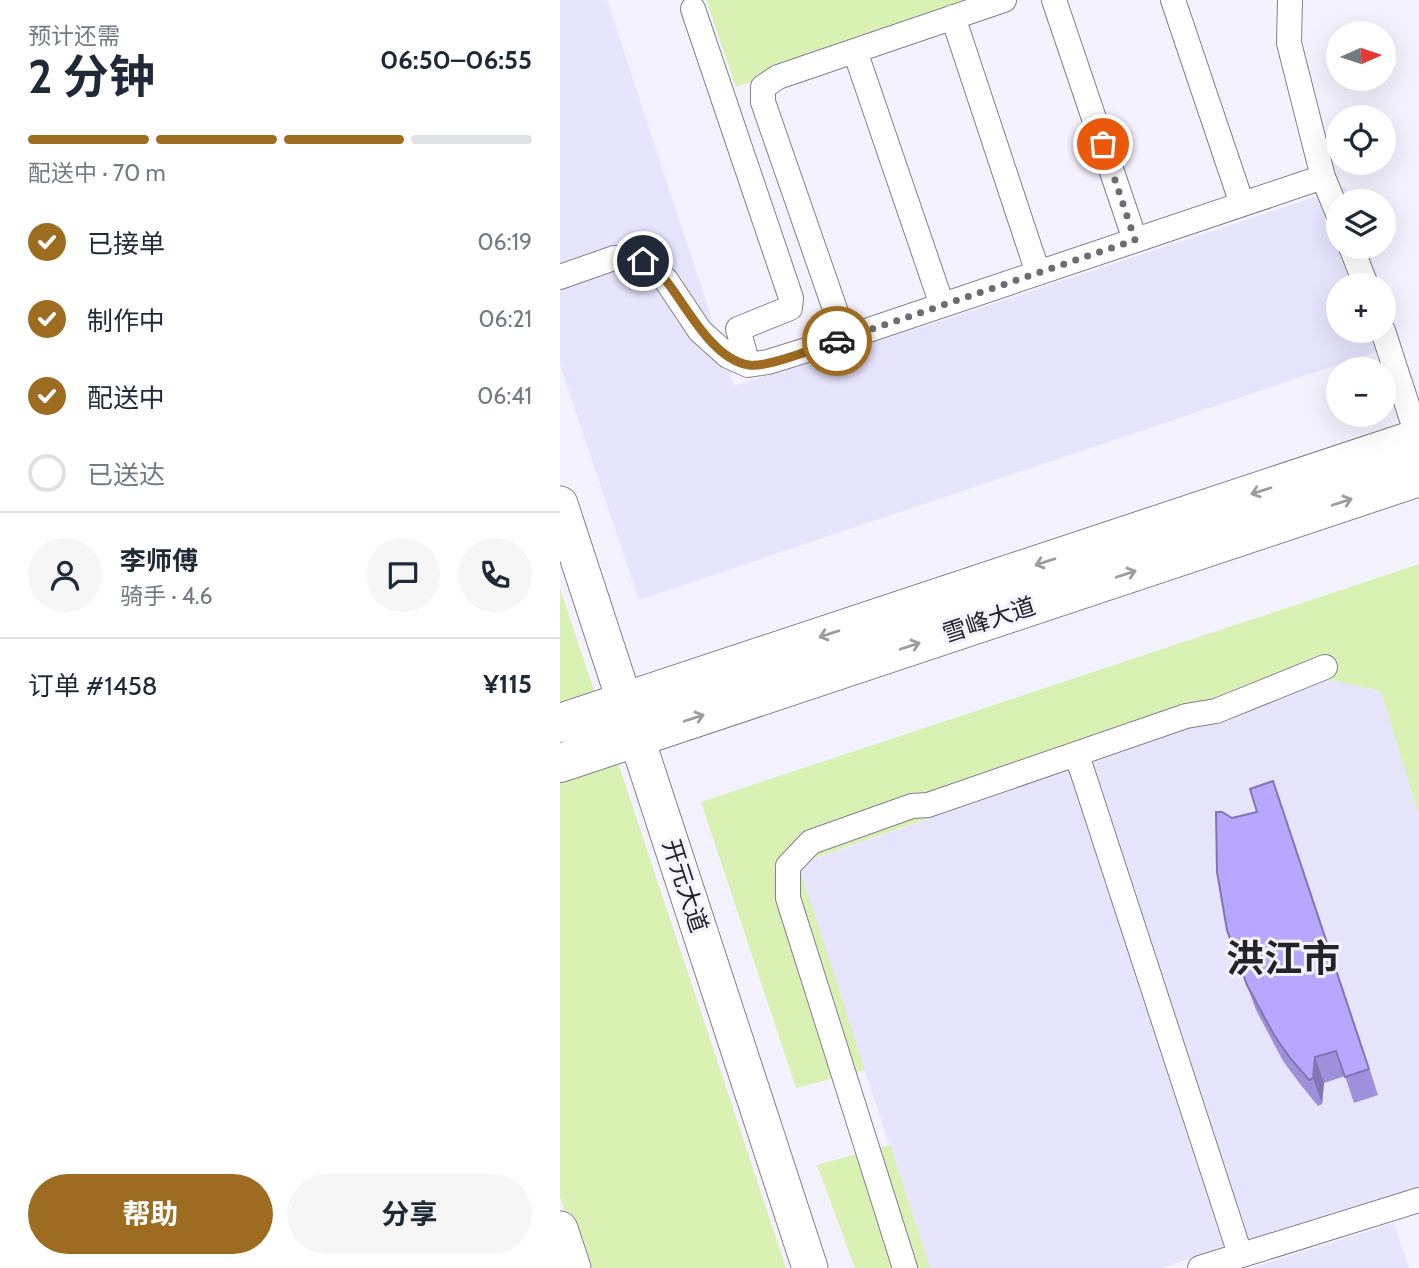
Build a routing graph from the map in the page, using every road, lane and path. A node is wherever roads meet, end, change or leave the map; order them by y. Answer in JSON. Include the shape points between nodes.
{"nodes":[{"id":1,"x":1003,"y":0,"type":"edge"},
{"id":2,"x":1054,"y":0,"type":"edge"},
{"id":3,"x":1173,"y":0,"type":"edge"},
{"id":4,"x":1290,"y":0,"type":"edge"},
{"id":5,"x":693,"y":9,"type":"dead end"},
{"id":6,"x":953,"y":17,"type":"junction"},
{"id":7,"x":855,"y":51,"type":"junction"},
{"id":8,"x":1323,"y":177,"type":"junction"},
{"id":9,"x":1328,"y":189,"type":"edge"},
{"id":10,"x":1241,"y":204,"type":"junction"},
{"id":11,"x":1135,"y":240,"type":"junction"},
{"id":12,"x":1038,"y":273,"type":"junction"},
{"id":13,"x":560,"y":276,"type":"edge"},
{"id":14,"x":942,"y":305,"type":"junction"},
{"id":15,"x":845,"y":338,"type":"junction"},
{"id":16,"x":1387,"y":343,"type":"edge"},
{"id":17,"x":748,"y":365,"type":"junction"},
{"id":18,"x":1419,"y":438,"type":"edge"},
{"id":19,"x":1419,"y":477,"type":"edge"},
{"id":20,"x":560,"y":505,"type":"edge"},
{"id":21,"x":1325,"y":667,"type":"dead end"},
{"id":22,"x":625,"y":702,"type":"junction"},
{"id":23,"x":560,"y":723,"type":"edge"},
{"id":24,"x":637,"y":738,"type":"junction"},
{"id":25,"x":1077,"y":755,"type":"junction"},
{"id":26,"x":560,"y":763,"type":"edge"},
{"id":27,"x":1419,"y":1200,"type":"edge"},
{"id":28,"x":560,"y":1229,"type":"edge"},
{"id":29,"x":1240,"y":1254,"type":"junction"},
{"id":30,"x":573,"y":1268,"type":"edge"},
{"id":31,"x":810,"y":1268,"type":"edge"},
{"id":32,"x":905,"y":1268,"type":"edge"},
{"id":33,"x":1200,"y":1268,"type":"edge"}],
"edges":[{"from":1,"to":6,"type":"street"},
{"from":2,"to":11,"type":"street"},
{"from":3,"to":10,"type":"street"},
{"from":4,"to":8,"type":"street","via":[[1289,43]]},
{"from":5,"to":17,"type":"street","via":[[791,298],[790,308],[738,329]]},
{"from":6,"to":7,"type":"street"},
{"from":6,"to":12,"type":"street"},
{"from":7,"to":14,"type":"street"},
{"from":7,"to":15,"type":"street","via":[[778,77],[763,87],[763,102]]},
{"from":8,"to":9,"type":"street"},
{"from":8,"to":10,"type":"street"},
{"from":10,"to":11,"type":"street"},
{"from":11,"to":12,"type":"street"},
{"from":12,"to":14,"type":"street"},
{"from":13,"to":17,"type":"street","via":[[614,258],[643,261],[666,280],[699,331],[728,356]]},
{"from":14,"to":15,"type":"street"},
{"from":15,"to":17,"type":"street"},
{"from":16,"to":18,"type":"street"},
{"from":18,"to":22,"type":"main road","name":"雪峰大道","one_way":true},
{"from":24,"to":19,"type":"main road","name":"雪峰大道","one_way":true},
{"from":20,"to":22,"type":"street","name":"开元大道"},
{"from":21,"to":25,"type":"street","via":[[1216,711],[1186,716]]},
{"from":22,"to":23,"type":"main road","name":"雪峰大道"},
{"from":22,"to":24,"type":"street","name":"开元大道"},
{"from":24,"to":26,"type":"main road","name":"雪峰大道"},
{"from":24,"to":31,"type":"street","name":"开元大道"},
{"from":25,"to":29,"type":"street"},
{"from":25,"to":32,"type":"street","via":[[811,842],[788,866],[788,898]]},
{"from":27,"to":29,"type":"street"},
{"from":28,"to":30,"type":"street"},
{"from":29,"to":33,"type":"street"}]}
